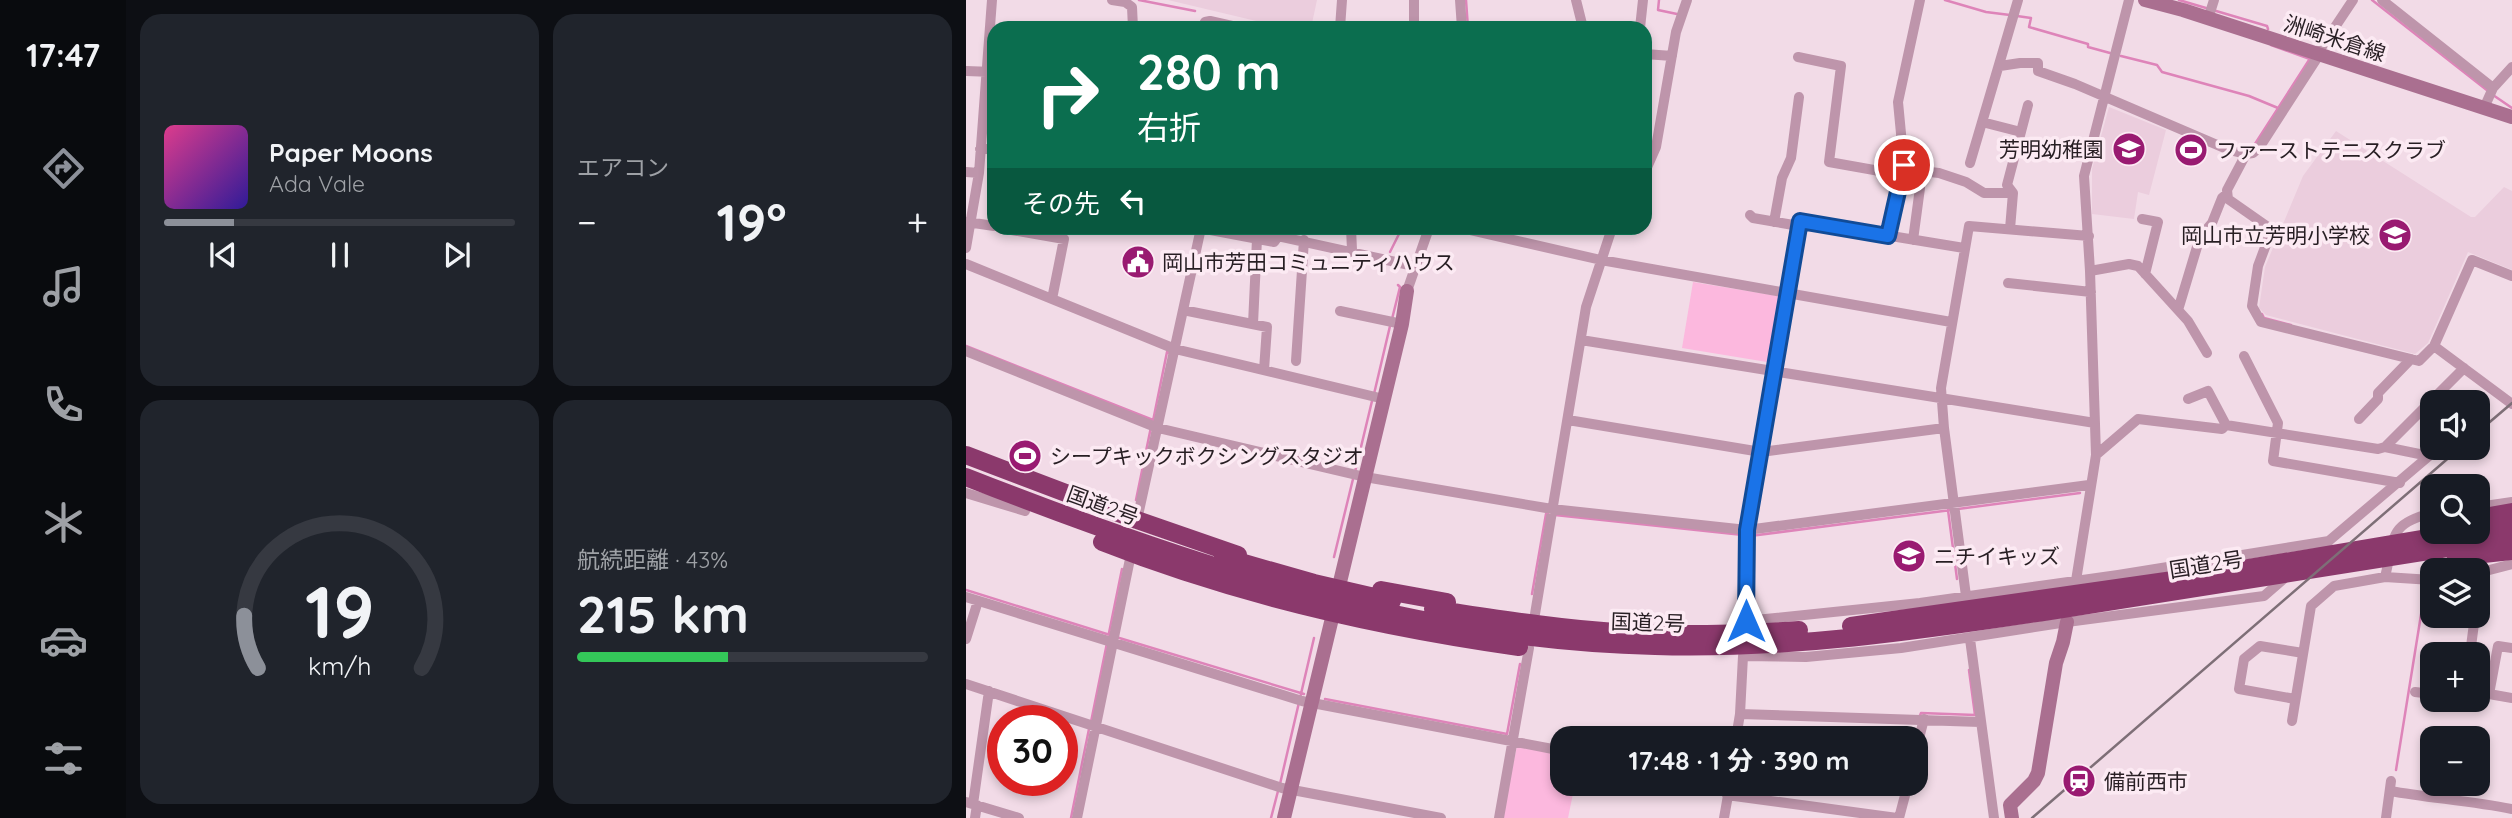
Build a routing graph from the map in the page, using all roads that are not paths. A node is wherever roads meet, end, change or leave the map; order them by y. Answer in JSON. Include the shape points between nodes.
{"nodes":[{"id":1,"x":992,"y":0,"type":"edge"},
{"id":2,"x":1112,"y":0,"type":"edge"},
{"id":3,"x":1342,"y":0,"type":"edge"},
{"id":4,"x":1414,"y":0,"type":"edge"},
{"id":5,"x":1460,"y":0,"type":"edge"},
{"id":6,"x":1576,"y":0,"type":"edge"},
{"id":7,"x":1643,"y":0,"type":"edge"},
{"id":8,"x":1687,"y":0,"type":"edge"},
{"id":9,"x":1920,"y":0,"type":"edge"},
{"id":10,"x":2018,"y":0,"type":"edge"},
{"id":11,"x":2129,"y":0,"type":"edge"},
{"id":12,"x":2145,"y":0,"type":"edge"},
{"id":13,"x":2353,"y":0,"type":"edge"},
{"id":14,"x":2382,"y":0,"type":"edge"},
{"id":15,"x":2211,"y":9,"type":"edge"},
{"id":16,"x":992,"y":21,"type":"edge"},
{"id":17,"x":1133,"y":21,"type":"edge"},
{"id":18,"x":1340,"y":21,"type":"edge"},
{"id":19,"x":1414,"y":21,"type":"edge"},
{"id":20,"x":1462,"y":21,"type":"edge"},
{"id":21,"x":1581,"y":21,"type":"edge"},
{"id":22,"x":1641,"y":21,"type":"edge"},
{"id":23,"x":2318,"y":54,"type":"junction"},
{"id":24,"x":1652,"y":55,"type":"edge"},
{"id":25,"x":1672,"y":56,"type":"junction"},
{"id":26,"x":1798,"y":57,"type":"dead end"},
{"id":27,"x":2000,"y":66,"type":"junction"},
{"id":28,"x":2512,"y":67,"type":"edge"},
{"id":29,"x":966,"y":71,"type":"edge"},
{"id":30,"x":987,"y":72,"type":"edge"},
{"id":31,"x":2490,"y":95,"type":"junction"},
{"id":32,"x":1799,"y":97,"type":"dead end"},
{"id":33,"x":2105,"y":98,"type":"junction"},
{"id":34,"x":987,"y":100,"type":"edge"},
{"id":35,"x":2028,"y":105,"type":"dead end"},
{"id":36,"x":2512,"y":117,"type":"edge"},
{"id":37,"x":1982,"y":122,"type":"junction"},
{"id":38,"x":2021,"y":132,"type":"junction"},
{"id":39,"x":980,"y":149,"type":"junction"},
{"id":40,"x":987,"y":149,"type":"edge"},
{"id":41,"x":2249,"y":153,"type":"junction"},
{"id":42,"x":1652,"y":156,"type":"edge"},
{"id":43,"x":1970,"y":163,"type":"dead end"},
{"id":44,"x":966,"y":172,"type":"edge"},
{"id":45,"x":1902,"y":172,"type":"junction"},
{"id":46,"x":979,"y":173,"type":"junction"},
{"id":47,"x":1920,"y":188,"type":"dead end"},
{"id":48,"x":2013,"y":193,"type":"junction"},
{"id":49,"x":2227,"y":194,"type":"junction"},
{"id":50,"x":1749,"y":215,"type":"dead end"},
{"id":51,"x":2142,"y":219,"type":"dead end"},
{"id":52,"x":969,"y":222,"type":"edge"},
{"id":53,"x":1774,"y":222,"type":"junction"},
{"id":54,"x":987,"y":225,"type":"edge"},
{"id":55,"x":1799,"y":226,"type":"junction"},
{"id":56,"x":2010,"y":229,"type":"junction"},
{"id":57,"x":1041,"y":235,"type":"edge"},
{"id":58,"x":1199,"y":235,"type":"edge"},
{"id":59,"x":1236,"y":235,"type":"edge"},
{"id":60,"x":1279,"y":235,"type":"joint"},
{"id":61,"x":1351,"y":235,"type":"edge"},
{"id":62,"x":1426,"y":235,"type":"edge"},
{"id":63,"x":1499,"y":235,"type":"edge"},
{"id":64,"x":1610,"y":235,"type":"edge"},
{"id":65,"x":1888,"y":236,"type":"junction"},
{"id":66,"x":2089,"y":236,"type":"junction"},
{"id":67,"x":1257,"y":239,"type":"junction"},
{"id":68,"x":1304,"y":240,"type":"junction"},
{"id":69,"x":1913,"y":240,"type":"junction"},
{"id":70,"x":966,"y":248,"type":"edge"},
{"id":71,"x":1964,"y":248,"type":"junction"},
{"id":72,"x":1352,"y":250,"type":"junction"},
{"id":73,"x":1601,"y":260,"type":"junction"},
{"id":74,"x":966,"y":264,"type":"edge"},
{"id":75,"x":1414,"y":266,"type":"junction"},
{"id":76,"x":2090,"y":271,"type":"junction"},
{"id":77,"x":2145,"y":274,"type":"junction"},
{"id":78,"x":2512,"y":276,"type":"edge"},
{"id":79,"x":2008,"y":283,"type":"dead end"},
{"id":80,"x":1407,"y":291,"type":"joint"},
{"id":81,"x":2091,"y":292,"type":"junction"},
{"id":82,"x":1788,"y":294,"type":"junction"},
{"id":83,"x":1052,"y":299,"type":"junction"},
{"id":84,"x":1183,"y":310,"type":"junction"},
{"id":85,"x":2178,"y":310,"type":"junction"},
{"id":86,"x":1340,"y":311,"type":"dead end"},
{"id":87,"x":1951,"y":322,"type":"junction"},
{"id":88,"x":1395,"y":323,"type":"junction"},
{"id":89,"x":1253,"y":324,"type":"junction"},
{"id":90,"x":1581,"y":340,"type":"junction"},
{"id":91,"x":2434,"y":346,"type":"junction"},
{"id":92,"x":966,"y":351,"type":"edge"},
{"id":93,"x":1174,"y":352,"type":"junction"},
{"id":94,"x":2207,"y":353,"type":"dead end"},
{"id":95,"x":2244,"y":356,"type":"dead end"},
{"id":96,"x":2411,"y":359,"type":"junction"},
{"id":97,"x":1296,"y":361,"type":"dead end"},
{"id":98,"x":2464,"y":368,"type":"junction"},
{"id":99,"x":1264,"y":370,"type":"junction"},
{"id":100,"x":1775,"y":370,"type":"junction"},
{"id":101,"x":1376,"y":397,"type":"junction"},
{"id":102,"x":1942,"y":399,"type":"junction"},
{"id":103,"x":2188,"y":399,"type":"dead end"},
{"id":104,"x":2512,"y":404,"type":"edge"},
{"id":105,"x":2359,"y":419,"type":"dead end"},
{"id":106,"x":1568,"y":420,"type":"junction"},
{"id":107,"x":2095,"y":423,"type":"junction"},
{"id":108,"x":2226,"y":425,"type":"junction"},
{"id":109,"x":1154,"y":426,"type":"junction"},
{"id":110,"x":1944,"y":428,"type":"junction"},
{"id":111,"x":2277,"y":433,"type":"junction"},
{"id":112,"x":966,"y":447,"type":"edge"},
{"id":113,"x":2385,"y":447,"type":"junction"},
{"id":114,"x":1761,"y":452,"type":"junction"},
{"id":115,"x":966,"y":455,"type":"edge"},
{"id":116,"x":2096,"y":456,"type":"junction"},
{"id":117,"x":966,"y":464,"type":"edge"},
{"id":118,"x":1019,"y":475,"type":"junction"},
{"id":119,"x":1358,"y":475,"type":"junction"},
{"id":120,"x":966,"y":479,"type":"edge"},
{"id":121,"x":2400,"y":483,"type":"junction"},
{"id":122,"x":2090,"y":485,"type":"junction"},
{"id":123,"x":966,"y":493,"type":"edge"},
{"id":124,"x":2512,"y":502,"type":"edge"},
{"id":125,"x":2490,"y":505,"type":"edge"},
{"id":126,"x":1953,"y":507,"type":"junction"},
{"id":127,"x":1025,"y":512,"type":"junction"},
{"id":128,"x":2512,"y":512,"type":"edge"},
{"id":129,"x":1552,"y":513,"type":"junction"},
{"id":130,"x":2420,"y":516,"type":"edge"},
{"id":131,"x":2490,"y":517,"type":"edge"},
{"id":132,"x":1137,"y":520,"type":"junction"},
{"id":133,"x":2512,"y":525,"type":"edge"},
{"id":134,"x":2490,"y":528,"type":"edge"},
{"id":135,"x":1747,"y":533,"type":"junction"},
{"id":136,"x":2420,"y":534,"type":"edge"},
{"id":137,"x":2420,"y":538,"type":"edge"},
{"id":138,"x":2512,"y":538,"type":"edge"},
{"id":139,"x":2329,"y":541,"type":"junction"},
{"id":140,"x":2402,"y":541,"type":"junction"},
{"id":141,"x":1155,"y":542,"type":"junction"},
{"id":142,"x":2512,"y":551,"type":"edge"},
{"id":143,"x":1131,"y":554,"type":"junction"},
{"id":144,"x":2373,"y":559,"type":"junction"},
{"id":145,"x":2512,"y":564,"type":"edge"},
{"id":146,"x":2490,"y":574,"type":"edge"},
{"id":147,"x":2385,"y":577,"type":"junction"},
{"id":148,"x":2420,"y":579,"type":"edge"},
{"id":149,"x":2076,"y":581,"type":"junction"},
{"id":150,"x":1340,"y":582,"type":"junction"},
{"id":151,"x":1966,"y":596,"type":"junction"},
{"id":152,"x":966,"y":597,"type":"edge"},
{"id":153,"x":978,"y":601,"type":"junction"},
{"id":154,"x":2034,"y":607,"type":"junction"},
{"id":155,"x":1333,"y":614,"type":"junction"},
{"id":156,"x":1746,"y":621,"type":"junction"},
{"id":157,"x":2067,"y":622,"type":"junction"},
{"id":158,"x":1956,"y":625,"type":"junction"},
{"id":159,"x":1820,"y":629,"type":"junction"},
{"id":160,"x":1526,"y":630,"type":"junction"},
{"id":161,"x":966,"y":639,"type":"edge"},
{"id":162,"x":1111,"y":639,"type":"junction"},
{"id":163,"x":1970,"y":639,"type":"junction"},
{"id":164,"x":2512,"y":648,"type":"edge"},
{"id":165,"x":2303,"y":653,"type":"junction"},
{"id":166,"x":1743,"y":656,"type":"junction"},
{"id":167,"x":966,"y":684,"type":"edge"},
{"id":168,"x":989,"y":691,"type":"junction"},
{"id":169,"x":2415,"y":692,"type":"dead end"},
{"id":170,"x":2420,"y":693,"type":"edge"},
{"id":171,"x":2512,"y":698,"type":"edge"},
{"id":172,"x":2295,"y":699,"type":"junction"},
{"id":173,"x":1304,"y":701,"type":"junction"},
{"id":174,"x":1028,"y":705,"type":"edge"},
{"id":175,"x":1740,"y":714,"type":"junction"},
{"id":176,"x":1921,"y":719,"type":"junction"},
{"id":177,"x":2292,"y":721,"type":"dead end"},
{"id":178,"x":1078,"y":722,"type":"edge"},
{"id":179,"x":1980,"y":722,"type":"junction"},
{"id":180,"x":1092,"y":726,"type":"junction"},
{"id":181,"x":1738,"y":726,"type":"edge"},
{"id":182,"x":1920,"y":726,"type":"edge"},
{"id":183,"x":1513,"y":742,"type":"junction"},
{"id":184,"x":1550,"y":749,"type":"edge"},
{"id":185,"x":1283,"y":789,"type":"junction"},
{"id":186,"x":1727,"y":796,"type":"edge"},
{"id":187,"x":1734,"y":796,"type":"edge"},
{"id":188,"x":1904,"y":796,"type":"edge"},
{"id":189,"x":972,"y":804,"type":"edge"},
{"id":190,"x":2512,"y":809,"type":"edge"},
{"id":191,"x":2011,"y":811,"type":"edge"},
{"id":192,"x":975,"y":818,"type":"edge"},
{"id":193,"x":1019,"y":818,"type":"edge"},
{"id":194,"x":1077,"y":818,"type":"edge"},
{"id":195,"x":1284,"y":818,"type":"edge"},
{"id":196,"x":1441,"y":818,"type":"edge"},
{"id":197,"x":1499,"y":818,"type":"edge"},
{"id":198,"x":1724,"y":818,"type":"edge"},
{"id":199,"x":1897,"y":818,"type":"edge"},
{"id":200,"x":1995,"y":818,"type":"edge"},
{"id":201,"x":2386,"y":818,"type":"edge"}],
"edges":[{"from":1,"to":16,"type":"street"},
{"from":2,"to":17,"type":"street","via":[[1132,7]]},
{"from":3,"to":18,"type":"street"},
{"from":4,"to":19,"type":"street"},
{"from":5,"to":20,"type":"street"},
{"from":6,"to":21,"type":"street"},
{"from":7,"to":22,"type":"street"},
{"from":8,"to":25,"type":"street"},
{"from":9,"to":45,"type":"street","via":[[1898,102]]},
{"from":10,"to":27,"type":"street"},
{"from":11,"to":33,"type":"street"},
{"from":12,"to":15,"type":"street","name":"洲崎米倉線"},
{"from":13,"to":23,"type":"street"},
{"from":14,"to":31,"type":"street"},
{"from":15,"to":23,"type":"street","name":"洲崎米倉線"},
{"from":23,"to":31,"type":"street","name":"洲崎米倉線"},
{"from":23,"to":41,"type":"street","via":[[2259,148]]},
{"from":24,"to":25,"type":"street"},
{"from":25,"to":42,"type":"street"},
{"from":26,"to":45,"type":"street","via":[[1841,66],[1829,162]]},
{"from":27,"to":33,"type":"street","via":[[2038,63],[2038,71]]},
{"from":27,"to":37,"type":"street"},
{"from":28,"to":31,"type":"street"},
{"from":29,"to":30,"type":"street"},
{"from":31,"to":36,"type":"street","name":"洲崎米倉線"},
{"from":32,"to":53,"type":"street","via":[[1791,158],[1782,178]]},
{"from":33,"to":41,"type":"street","via":[[2229,150]]},
{"from":33,"to":66,"type":"street","via":[[2084,176]]},
{"from":34,"to":39,"type":"street"},
{"from":35,"to":38,"type":"street"},
{"from":37,"to":38,"type":"street"},
{"from":37,"to":43,"type":"street"},
{"from":38,"to":48,"type":"street","via":[[2007,185]]},
{"from":39,"to":40,"type":"street"},
{"from":39,"to":46,"type":"street"},
{"from":41,"to":49,"type":"street"},
{"from":44,"to":46,"type":"street"},
{"from":45,"to":48,"type":"street","via":[[1938,173],[1984,192]]},
{"from":45,"to":65,"type":"street"},
{"from":46,"to":52,"type":"street"},
{"from":47,"to":69,"type":"street"},
{"from":48,"to":56,"type":"street"},
{"from":49,"to":85,"type":"street","via":[[2200,237]]},
{"from":49,"to":96,"type":"street","via":[[2268,226],[2270,234],[2258,266],[2252,306],[2261,322]]},
{"from":50,"to":53,"type":"street"},
{"from":51,"to":77,"type":"street","via":[[2158,222]]},
{"from":52,"to":54,"type":"street"},
{"from":52,"to":70,"type":"street"},
{"from":53,"to":55,"type":"street"},
{"from":55,"to":65,"type":"street","via":[[1800,221]]},
{"from":55,"to":82,"type":"street"},
{"from":56,"to":66,"type":"street"},
{"from":56,"to":71,"type":"street","via":[[1969,226]]},
{"from":57,"to":83,"type":"street","via":[[1064,239]]},
{"from":58,"to":84,"type":"street"},
{"from":59,"to":67,"type":"street"},
{"from":60,"to":67,"type":"street","via":[[1274,242]]},
{"from":60,"to":68,"type":"street"},
{"from":61,"to":72,"type":"street"},
{"from":62,"to":75,"type":"street"},
{"from":63,"to":73,"type":"street"},
{"from":64,"to":73,"type":"street"},
{"from":65,"to":69,"type":"street"},
{"from":66,"to":76,"type":"street"},
{"from":67,"to":89,"type":"street"},
{"from":68,"to":72,"type":"street"},
{"from":68,"to":97,"type":"street"},
{"from":69,"to":71,"type":"street"},
{"from":71,"to":87,"type":"street"},
{"from":72,"to":75,"type":"street"},
{"from":73,"to":82,"type":"street"},
{"from":73,"to":90,"type":"street"},
{"from":74,"to":83,"type":"street"},
{"from":75,"to":80,"type":"street"},
{"from":76,"to":77,"type":"street","via":[[2129,264]]},
{"from":76,"to":81,"type":"street"},
{"from":77,"to":85,"type":"street"},
{"from":78,"to":91,"type":"street","via":[[2472,261]]},
{"from":79,"to":81,"type":"street"},
{"from":80,"to":88,"type":"street"},
{"from":81,"to":107,"type":"street"},
{"from":82,"to":87,"type":"street"},
{"from":82,"to":100,"type":"street"},
{"from":83,"to":93,"type":"street"},
{"from":84,"to":89,"type":"street"},
{"from":84,"to":93,"type":"street"},
{"from":85,"to":94,"type":"street"},
{"from":86,"to":88,"type":"street"},
{"from":87,"to":102,"type":"street"},
{"from":88,"to":101,"type":"street"},
{"from":89,"to":99,"type":"street","via":[[1267,327]]},
{"from":90,"to":100,"type":"street"},
{"from":90,"to":106,"type":"street"},
{"from":91,"to":96,"type":"street","via":[[2419,361]]},
{"from":91,"to":98,"type":"street"},
{"from":92,"to":109,"type":"street"},
{"from":93,"to":99,"type":"street"},
{"from":93,"to":109,"type":"street"},
{"from":95,"to":111,"type":"street","via":[[2278,423]]},
{"from":96,"to":105,"type":"street"},
{"from":98,"to":104,"type":"street"},
{"from":98,"to":113,"type":"street"},
{"from":99,"to":101,"type":"street"},
{"from":100,"to":102,"type":"street"},
{"from":100,"to":114,"type":"street"},
{"from":101,"to":119,"type":"street"},
{"from":102,"to":107,"type":"street"},
{"from":102,"to":110,"type":"street"},
{"from":103,"to":108,"type":"street","via":[[2208,391]]},
{"from":106,"to":114,"type":"street"},
{"from":106,"to":129,"type":"street"},
{"from":107,"to":116,"type":"street"},
{"from":108,"to":111,"type":"street"},
{"from":108,"to":116,"type":"street","via":[[2222,429],[2138,419]]},
{"from":109,"to":119,"type":"street"},
{"from":109,"to":132,"type":"street"},
{"from":110,"to":114,"type":"street"},
{"from":110,"to":126,"type":"street"},
{"from":111,"to":113,"type":"street"},
{"from":111,"to":121,"type":"street","via":[[2273,461]]},
{"from":112,"to":118,"type":"street"},
{"from":113,"to":121,"type":"street","via":[[2430,456]]},
{"from":114,"to":135,"type":"street"},
{"from":115,"to":118,"type":"highway"},
{"from":116,"to":122,"type":"street"},
{"from":117,"to":141,"type":"highway","name":"国道2号"},
{"from":118,"to":132,"type":"highway"},
{"from":119,"to":129,"type":"street"},
{"from":119,"to":150,"type":"street"},
{"from":120,"to":127,"type":"highway","via":[[981,492]]},
{"from":120,"to":141,"type":"highway","name":"国道2号"},
{"from":121,"to":139,"type":"street"},
{"from":122,"to":126,"type":"street"},
{"from":122,"to":149,"type":"street"},
{"from":123,"to":127,"type":"street"},
{"from":124,"to":125,"type":"street"},
{"from":126,"to":135,"type":"street"},
{"from":126,"to":151,"type":"street"},
{"from":127,"to":143,"type":"highway"},
{"from":128,"to":131,"type":"highway"},
{"from":129,"to":135,"type":"street"},
{"from":129,"to":160,"type":"street"},
{"from":130,"to":147,"type":"street","via":[[2397,529]]},
{"from":132,"to":150,"type":"highway","via":[[1237,555]]},
{"from":133,"to":134,"type":"highway"},
{"from":135,"to":156,"type":"street"},
{"from":136,"to":140,"type":"highway"},
{"from":137,"to":140,"type":"highway","name":"国道2号"},
{"from":138,"to":144,"type":"highway","name":"国道2号"},
{"from":139,"to":149,"type":"street"},
{"from":139,"to":157,"type":"street","via":[[2264,596]]},
{"from":140,"to":154,"type":"highway","name":"国道2号"},
{"from":141,"to":160,"type":"highway","name":"国道2号"},
{"from":142,"to":144,"type":"highway","via":[[2413,561]]},
{"from":143,"to":155,"type":"highway"},
{"from":143,"to":162,"type":"street"},
{"from":144,"to":154,"type":"highway","name":"国道2号"},
{"from":145,"to":146,"type":"street"},
{"from":147,"to":148,"type":"street"},
{"from":147,"to":165,"type":"street","via":[[2334,586],[2311,606]]},
{"from":149,"to":151,"type":"street"},
{"from":149,"to":157,"type":"street"},
{"from":150,"to":155,"type":"street"},
{"from":150,"to":160,"type":"highway","via":[[1417,598]]},
{"from":151,"to":156,"type":"street"},
{"from":152,"to":153,"type":"street"},
{"from":153,"to":161,"type":"street"},
{"from":153,"to":162,"type":"street"},
{"from":154,"to":158,"type":"highway","name":"国道2号"},
{"from":154,"to":159,"type":"highway","name":"国道2号"},
{"from":155,"to":160,"type":"highway","via":[[1463,639]]},
{"from":155,"to":173,"type":"street"},
{"from":156,"to":159,"type":"highway"},
{"from":156,"to":160,"type":"highway","via":[[1619,621]]},
{"from":157,"to":163,"type":"street"},
{"from":157,"to":191,"type":"street","via":[[2038,773]]},
{"from":158,"to":160,"type":"highway","name":"国道2号","via":[[1829,640],[1697,646],[1615,645]]},
{"from":158,"to":166,"type":"highway","via":[[1893,641]]},
{"from":159,"to":160,"type":"highway","name":"国道2号","via":[[1654,634]]},
{"from":160,"to":166,"type":"highway","via":[[1694,659]]},
{"from":160,"to":183,"type":"street"},
{"from":162,"to":173,"type":"street"},
{"from":162,"to":180,"type":"street"},
{"from":163,"to":166,"type":"street","via":[[1806,657]]},
{"from":163,"to":179,"type":"street"},
{"from":164,"to":171,"type":"street","via":[[2498,646],[2489,694]]},
{"from":165,"to":172,"type":"street"},
{"from":165,"to":172,"type":"street","via":[[2260,646],[2244,659],[2239,690]]},
{"from":166,"to":175,"type":"street"},
{"from":167,"to":168,"type":"street"},
{"from":168,"to":174,"type":"street"},
{"from":168,"to":189,"type":"street"},
{"from":169,"to":170,"type":"street"},
{"from":172,"to":177,"type":"street"},
{"from":173,"to":183,"type":"street"},
{"from":173,"to":185,"type":"street"},
{"from":175,"to":176,"type":"street"},
{"from":175,"to":181,"type":"street"},
{"from":176,"to":179,"type":"street"},
{"from":176,"to":182,"type":"street"},
{"from":178,"to":180,"type":"street"},
{"from":179,"to":200,"type":"street"},
{"from":180,"to":185,"type":"street"},
{"from":180,"to":194,"type":"street"},
{"from":183,"to":184,"type":"street"},
{"from":183,"to":197,"type":"street"},
{"from":185,"to":195,"type":"street"},
{"from":185,"to":196,"type":"street"},
{"from":186,"to":198,"type":"street"},
{"from":187,"to":199,"type":"street"},
{"from":188,"to":199,"type":"street"},
{"from":189,"to":192,"type":"street"},
{"from":189,"to":193,"type":"street"},
{"from":190,"to":201,"type":"street","via":[[2435,799],[2390,786]]},
{"from":191,"to":200,"type":"street"}]}
